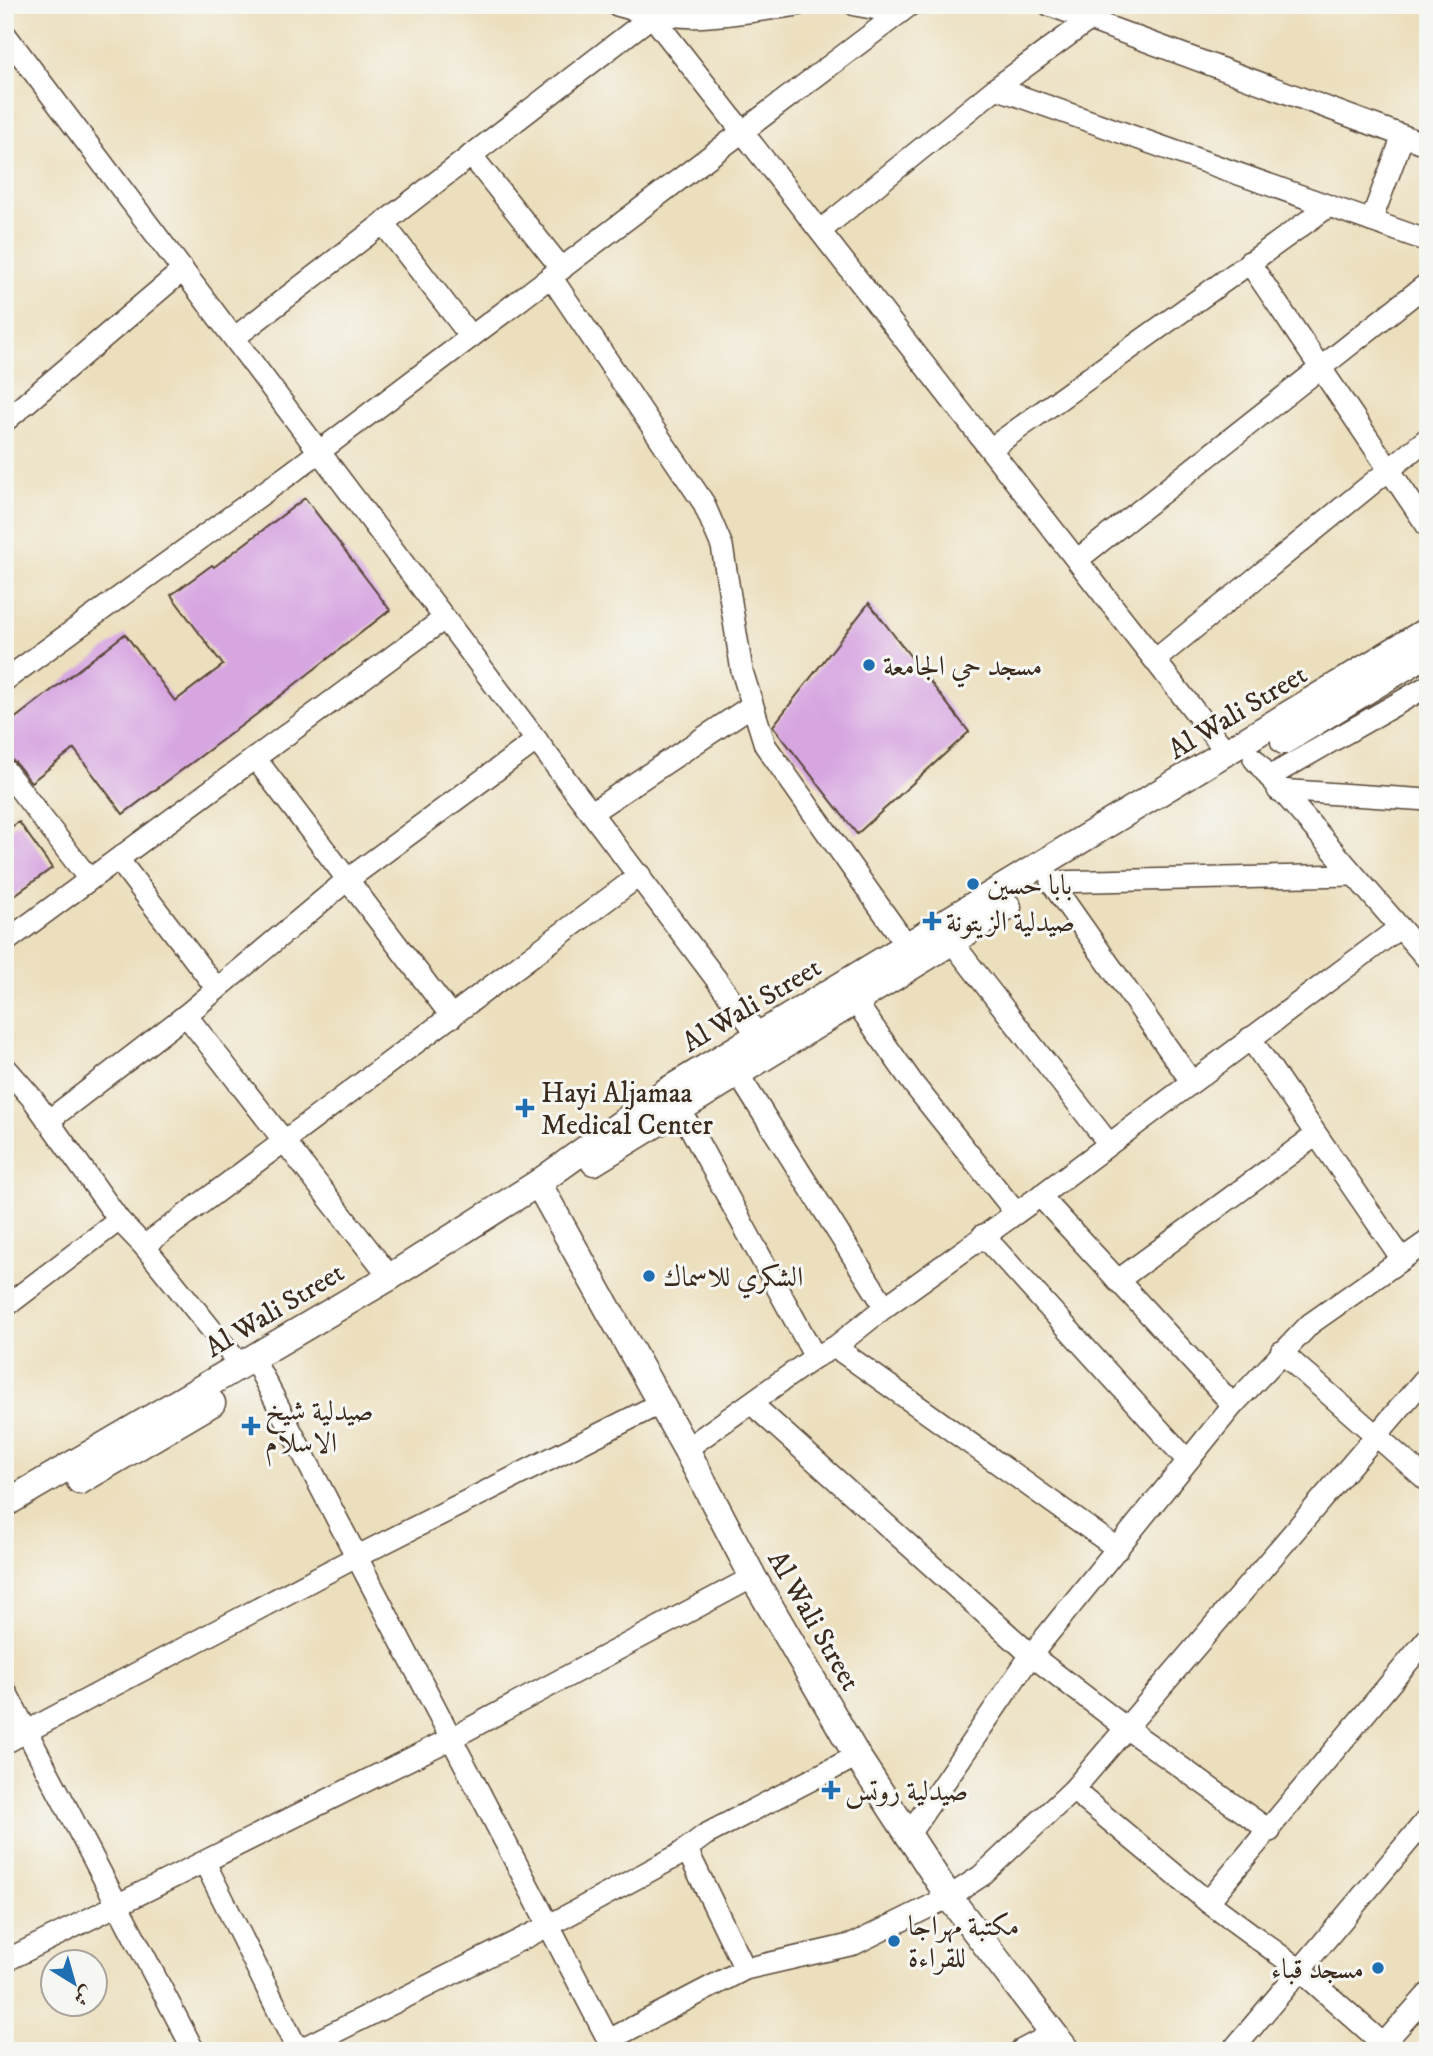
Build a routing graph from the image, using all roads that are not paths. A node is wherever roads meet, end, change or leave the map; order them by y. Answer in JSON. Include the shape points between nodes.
{"nodes":[{"id":1,"x":617,"y":5,"type":"edge"},
{"id":2,"x":797,"y":5,"type":"edge"},
{"id":3,"x":855,"y":5,"type":"edge"},
{"id":4,"x":1049,"y":5,"type":"edge"},
{"id":5,"x":904,"y":9,"type":"edge"},
{"id":6,"x":654,"y":11,"type":"edge"},
{"id":7,"x":1090,"y":20,"type":"junction"},
{"id":8,"x":5,"y":34,"type":"edge"},
{"id":9,"x":996,"y":88,"type":"junction"},
{"id":10,"x":743,"y":132,"type":"junction"},
{"id":11,"x":1403,"y":136,"type":"junction"},
{"id":12,"x":1428,"y":145,"type":"edge"},
{"id":13,"x":471,"y":156,"type":"junction"},
{"id":14,"x":1329,"y":206,"type":"junction"},
{"id":15,"x":1371,"y":221,"type":"junction"},
{"id":16,"x":383,"y":223,"type":"junction"},
{"id":17,"x":820,"y":231,"type":"junction"},
{"id":18,"x":1428,"y":241,"type":"edge"},
{"id":19,"x":1249,"y":262,"type":"junction"},
{"id":20,"x":183,"y":270,"type":"junction"},
{"id":21,"x":557,"y":273,"type":"junction"},
{"id":22,"x":1428,"y":283,"type":"edge"},
{"id":23,"x":471,"y":337,"type":"junction"},
{"id":24,"x":233,"y":338,"type":"junction"},
{"id":25,"x":1320,"y":367,"type":"junction"},
{"id":26,"x":9,"y":410,"type":"edge"},
{"id":27,"x":1428,"y":438,"type":"edge"},
{"id":28,"x":990,"y":449,"type":"junction"},
{"id":29,"x":319,"y":452,"type":"junction"},
{"id":30,"x":1388,"y":470,"type":"junction"},
{"id":31,"x":1428,"y":527,"type":"edge"},
{"id":32,"x":1077,"y":560,"type":"junction"},
{"id":33,"x":445,"y":618,"type":"junction"},
{"id":34,"x":1428,"y":631,"type":"edge"},
{"id":35,"x":1428,"y":653,"type":"edge"},
{"id":36,"x":1155,"y":660,"type":"junction"},
{"id":37,"x":5,"y":680,"type":"edge"},
{"id":38,"x":1428,"y":686,"type":"edge"},
{"id":39,"x":751,"y":706,"type":"junction"},
{"id":40,"x":537,"y":740,"type":"junction"},
{"id":41,"x":1228,"y":754,"type":"junction"},
{"id":42,"x":255,"y":758,"type":"junction"},
{"id":43,"x":5,"y":770,"type":"edge"},
{"id":44,"x":1267,"y":775,"type":"junction"},
{"id":45,"x":1428,"y":800,"type":"edge"},
{"id":46,"x":592,"y":812,"type":"junction"},
{"id":47,"x":118,"y":859,"type":"junction"},
{"id":48,"x":640,"y":875,"type":"junction"},
{"id":49,"x":1352,"y":876,"type":"junction"},
{"id":50,"x":89,"y":879,"type":"junction"},
{"id":51,"x":347,"y":880,"type":"junction"},
{"id":52,"x":1051,"y":881,"type":"junction"},
{"id":53,"x":1399,"y":928,"type":"junction"},
{"id":54,"x":5,"y":942,"type":"edge"},
{"id":55,"x":952,"y":942,"type":"junction"},
{"id":56,"x":908,"y":947,"type":"junction"},
{"id":57,"x":1428,"y":960,"type":"edge"},
{"id":58,"x":217,"y":989,"type":"junction"},
{"id":59,"x":855,"y":1001,"type":"junction"},
{"id":60,"x":186,"y":1015,"type":"junction"},
{"id":61,"x":452,"y":1017,"type":"junction"},
{"id":62,"x":759,"y":1036,"type":"junction"},
{"id":63,"x":1250,"y":1038,"type":"junction"},
{"id":64,"x":5,"y":1067,"type":"edge"},
{"id":65,"x":738,"y":1074,"type":"junction"},
{"id":66,"x":1191,"y":1081,"type":"junction"},
{"id":67,"x":680,"y":1110,"type":"junction"},
{"id":68,"x":48,"y":1121,"type":"junction"},
{"id":69,"x":1316,"y":1135,"type":"junction"},
{"id":70,"x":285,"y":1142,"type":"junction"},
{"id":71,"x":1109,"y":1144,"type":"junction"},
{"id":72,"x":542,"y":1190,"type":"junction"},
{"id":73,"x":1040,"y":1196,"type":"junction"},
{"id":74,"x":1016,"y":1213,"type":"junction"},
{"id":75,"x":119,"y":1220,"type":"junction"},
{"id":76,"x":984,"y":1235,"type":"junction"},
{"id":77,"x":1428,"y":1241,"type":"edge"},
{"id":78,"x":144,"y":1246,"type":"junction"},
{"id":79,"x":1402,"y":1259,"type":"junction"},
{"id":80,"x":390,"y":1277,"type":"junction"},
{"id":81,"x":1117,"y":1281,"type":"junction"},
{"id":82,"x":5,"y":1307,"type":"edge"},
{"id":83,"x":885,"y":1307,"type":"junction"},
{"id":84,"x":835,"y":1347,"type":"junction"},
{"id":85,"x":1281,"y":1352,"type":"junction"},
{"id":86,"x":815,"y":1357,"type":"junction"},
{"id":87,"x":250,"y":1369,"type":"junction"},
{"id":88,"x":1428,"y":1375,"type":"edge"},
{"id":89,"x":659,"y":1404,"type":"junction"},
{"id":90,"x":752,"y":1404,"type":"junction"},
{"id":91,"x":1233,"y":1405,"type":"junction"},
{"id":92,"x":1375,"y":1436,"type":"junction"},
{"id":93,"x":685,"y":1449,"type":"junction"},
{"id":94,"x":1187,"y":1460,"type":"junction"},
{"id":95,"x":1428,"y":1480,"type":"edge"},
{"id":96,"x":5,"y":1504,"type":"edge"},
{"id":97,"x":5,"y":1524,"type":"edge"},
{"id":98,"x":1118,"y":1549,"type":"junction"},
{"id":99,"x":356,"y":1557,"type":"junction"},
{"id":100,"x":753,"y":1577,"type":"junction"},
{"id":101,"x":1428,"y":1638,"type":"edge"},
{"id":102,"x":1031,"y":1655,"type":"junction"},
{"id":103,"x":5,"y":1690,"type":"edge"},
{"id":104,"x":1126,"y":1728,"type":"junction"},
{"id":105,"x":27,"y":1732,"type":"junction"},
{"id":106,"x":450,"y":1739,"type":"junction"},
{"id":107,"x":5,"y":1743,"type":"edge"},
{"id":108,"x":857,"y":1756,"type":"junction"},
{"id":109,"x":1073,"y":1790,"type":"junction"},
{"id":110,"x":1428,"y":1818,"type":"edge"},
{"id":111,"x":1270,"y":1831,"type":"junction"},
{"id":112,"x":907,"y":1837,"type":"junction"},
{"id":113,"x":687,"y":1850,"type":"junction"},
{"id":114,"x":205,"y":1863,"type":"junction"},
{"id":115,"x":949,"y":1897,"type":"junction"},
{"id":116,"x":1208,"y":1902,"type":"junction"},
{"id":117,"x":117,"y":1905,"type":"junction"},
{"id":118,"x":548,"y":1926,"type":"junction"},
{"id":119,"x":5,"y":1961,"type":"edge"},
{"id":120,"x":745,"y":1969,"type":"junction"},
{"id":121,"x":1300,"y":1970,"type":"junction"},
{"id":122,"x":1428,"y":1994,"type":"edge"},
{"id":123,"x":1059,"y":2042,"type":"edge"},
{"id":124,"x":612,"y":2045,"type":"edge"},
{"id":125,"x":1384,"y":2049,"type":"edge"},
{"id":126,"x":194,"y":2051,"type":"edge"},
{"id":127,"x":297,"y":2051,"type":"edge"},
{"id":128,"x":1020,"y":2051,"type":"edge"},
{"id":129,"x":1232,"y":2051,"type":"edge"}],
"edges":[{"from":1,"to":6,"type":"street"},
{"from":2,"to":6,"type":"street","via":[[729,15]]},
{"from":3,"to":5,"type":"street"},
{"from":4,"to":7,"type":"street"},
{"from":5,"to":10,"type":"street"},
{"from":6,"to":10,"type":"street"},
{"from":6,"to":13,"type":"street"},
{"from":7,"to":9,"type":"street"},
{"from":7,"to":11,"type":"street"},
{"from":8,"to":20,"type":"street"},
{"from":9,"to":14,"type":"street"},
{"from":9,"to":17,"type":"street"},
{"from":10,"to":17,"type":"street"},
{"from":10,"to":21,"type":"street"},
{"from":11,"to":12,"type":"street"},
{"from":11,"to":15,"type":"street"},
{"from":13,"to":16,"type":"street"},
{"from":13,"to":21,"type":"street"},
{"from":14,"to":15,"type":"street"},
{"from":14,"to":19,"type":"street"},
{"from":15,"to":18,"type":"street"},
{"from":16,"to":23,"type":"street"},
{"from":16,"to":24,"type":"street"},
{"from":17,"to":28,"type":"street"},
{"from":19,"to":25,"type":"street"},
{"from":19,"to":28,"type":"street"},
{"from":20,"to":24,"type":"street"},
{"from":20,"to":26,"type":"street"},
{"from":21,"to":23,"type":"street"},
{"from":21,"to":39,"type":"street","via":[[703,502],[722,546]]},
{"from":22,"to":25,"type":"street"},
{"from":23,"to":29,"type":"street"},
{"from":24,"to":29,"type":"street"},
{"from":25,"to":30,"type":"street"},
{"from":25,"to":32,"type":"street"},
{"from":27,"to":30,"type":"street"},
{"from":28,"to":32,"type":"street"},
{"from":29,"to":33,"type":"street"},
{"from":29,"to":37,"type":"street"},
{"from":30,"to":31,"type":"street"},
{"from":30,"to":36,"type":"street"},
{"from":32,"to":36,"type":"street"},
{"from":33,"to":40,"type":"street"},
{"from":33,"to":42,"type":"street"},
{"from":34,"to":41,"type":"street","name":"Al Wali Street"},
{"from":35,"to":44,"type":"street","name":"Al Wali Street"},
{"from":36,"to":41,"type":"street"},
{"from":38,"to":44,"type":"street"},
{"from":39,"to":46,"type":"street"},
{"from":39,"to":56,"type":"street","via":[[765,745]]},
{"from":40,"to":46,"type":"street"},
{"from":40,"to":51,"type":"street"},
{"from":41,"to":56,"type":"street","name":"Al Wali Street"},
{"from":42,"to":47,"type":"street"},
{"from":42,"to":51,"type":"street"},
{"from":43,"to":50,"type":"street"},
{"from":44,"to":45,"type":"street"},
{"from":44,"to":49,"type":"street"},
{"from":44,"to":52,"type":"street","name":"Al Wali Street"},
{"from":46,"to":48,"type":"street"},
{"from":47,"to":50,"type":"street"},
{"from":47,"to":58,"type":"street"},
{"from":48,"to":61,"type":"street"},
{"from":48,"to":62,"type":"street"},
{"from":49,"to":52,"type":"street"},
{"from":49,"to":53,"type":"street"},
{"from":50,"to":54,"type":"street"},
{"from":51,"to":58,"type":"street"},
{"from":51,"to":61,"type":"street"},
{"from":52,"to":55,"type":"street","name":"Al Wali Street"},
{"from":52,"to":66,"type":"street"},
{"from":53,"to":57,"type":"street"},
{"from":53,"to":63,"type":"street"},
{"from":55,"to":59,"type":"street","name":"Al Wali Street"},
{"from":55,"to":71,"type":"street"},
{"from":56,"to":62,"type":"street","name":"Al Wali Street"},
{"from":58,"to":60,"type":"street"},
{"from":59,"to":65,"type":"street","name":"Al Wali Street"},
{"from":59,"to":74,"type":"street","via":[[914,1085]]},
{"from":60,"to":68,"type":"street"},
{"from":60,"to":70,"type":"street"},
{"from":61,"to":70,"type":"street"},
{"from":62,"to":72,"type":"street","name":"Al Wali Street","via":[[655,1099]]},
{"from":63,"to":66,"type":"street"},
{"from":63,"to":69,"type":"street"},
{"from":64,"to":68,"type":"street"},
{"from":65,"to":67,"type":"street","name":"Al Wali Street"},
{"from":65,"to":83,"type":"street"},
{"from":66,"to":71,"type":"street"},
{"from":67,"to":72,"type":"street","name":"Al Wali Street"},
{"from":67,"to":86,"type":"street"},
{"from":68,"to":75,"type":"street"},
{"from":69,"to":79,"type":"street"},
{"from":69,"to":81,"type":"street"},
{"from":70,"to":78,"type":"street"},
{"from":70,"to":80,"type":"street"},
{"from":71,"to":73,"type":"street"},
{"from":72,"to":80,"type":"street","name":"Al Wali Street"},
{"from":72,"to":87,"type":"street","name":"Al Wali Street"},
{"from":72,"to":89,"type":"street","name":"Al Wali Street"},
{"from":73,"to":74,"type":"street"},
{"from":73,"to":81,"type":"street"},
{"from":74,"to":76,"type":"street"},
{"from":75,"to":78,"type":"street"},
{"from":75,"to":82,"type":"street"},
{"from":76,"to":83,"type":"street"},
{"from":76,"to":94,"type":"street"},
{"from":77,"to":79,"type":"street"},
{"from":78,"to":87,"type":"street"},
{"from":79,"to":85,"type":"street","via":[[1310,1324]]},
{"from":80,"to":87,"type":"street","name":"Al Wali Street"},
{"from":81,"to":91,"type":"street"},
{"from":83,"to":84,"type":"street"},
{"from":84,"to":86,"type":"street"},
{"from":84,"to":98,"type":"street"},
{"from":85,"to":91,"type":"street"},
{"from":85,"to":92,"type":"street"},
{"from":86,"to":90,"type":"street"},
{"from":87,"to":96,"type":"street","name":"Al Wali Street"},
{"from":87,"to":97,"type":"street","name":"Al Wali Street"},
{"from":87,"to":99,"type":"street"},
{"from":88,"to":92,"type":"street"},
{"from":89,"to":93,"type":"street","name":"Al Wali Street"},
{"from":89,"to":99,"type":"street"},
{"from":90,"to":93,"type":"street"},
{"from":90,"to":102,"type":"street"},
{"from":91,"to":94,"type":"street"},
{"from":92,"to":95,"type":"street"},
{"from":92,"to":104,"type":"street"},
{"from":93,"to":100,"type":"street","name":"Al Wali Street"},
{"from":94,"to":98,"type":"street"},
{"from":98,"to":102,"type":"street"},
{"from":99,"to":105,"type":"street"},
{"from":99,"to":106,"type":"street"},
{"from":100,"to":106,"type":"street"},
{"from":100,"to":108,"type":"street","name":"Al Wali Street"},
{"from":101,"to":111,"type":"street"},
{"from":102,"to":104,"type":"street"},
{"from":102,"to":112,"type":"street"},
{"from":103,"to":105,"type":"street"},
{"from":104,"to":109,"type":"street"},
{"from":104,"to":111,"type":"street"},
{"from":105,"to":107,"type":"street"},
{"from":105,"to":117,"type":"street"},
{"from":106,"to":114,"type":"street"},
{"from":106,"to":118,"type":"street"},
{"from":108,"to":112,"type":"street","name":"Al Wali Street"},
{"from":108,"to":113,"type":"street","via":[[705,1835]]},
{"from":109,"to":115,"type":"street","via":[[1025,1838]]},
{"from":109,"to":116,"type":"street"},
{"from":110,"to":121,"type":"street"},
{"from":111,"to":116,"type":"street"},
{"from":112,"to":115,"type":"street","name":"Al Wali Street"},
{"from":113,"to":118,"type":"street"},
{"from":113,"to":120,"type":"street"},
{"from":114,"to":117,"type":"street"},
{"from":114,"to":127,"type":"street"},
{"from":115,"to":120,"type":"street","via":[[854,1944]]},
{"from":115,"to":123,"type":"street","name":"Al Wali Street"},
{"from":116,"to":121,"type":"street"},
{"from":117,"to":119,"type":"street"},
{"from":117,"to":126,"type":"street"},
{"from":118,"to":124,"type":"street"},
{"from":118,"to":127,"type":"street"},
{"from":120,"to":124,"type":"street"},
{"from":121,"to":125,"type":"street"},
{"from":121,"to":129,"type":"street"},
{"from":122,"to":125,"type":"street"},
{"from":123,"to":128,"type":"street"}]}
